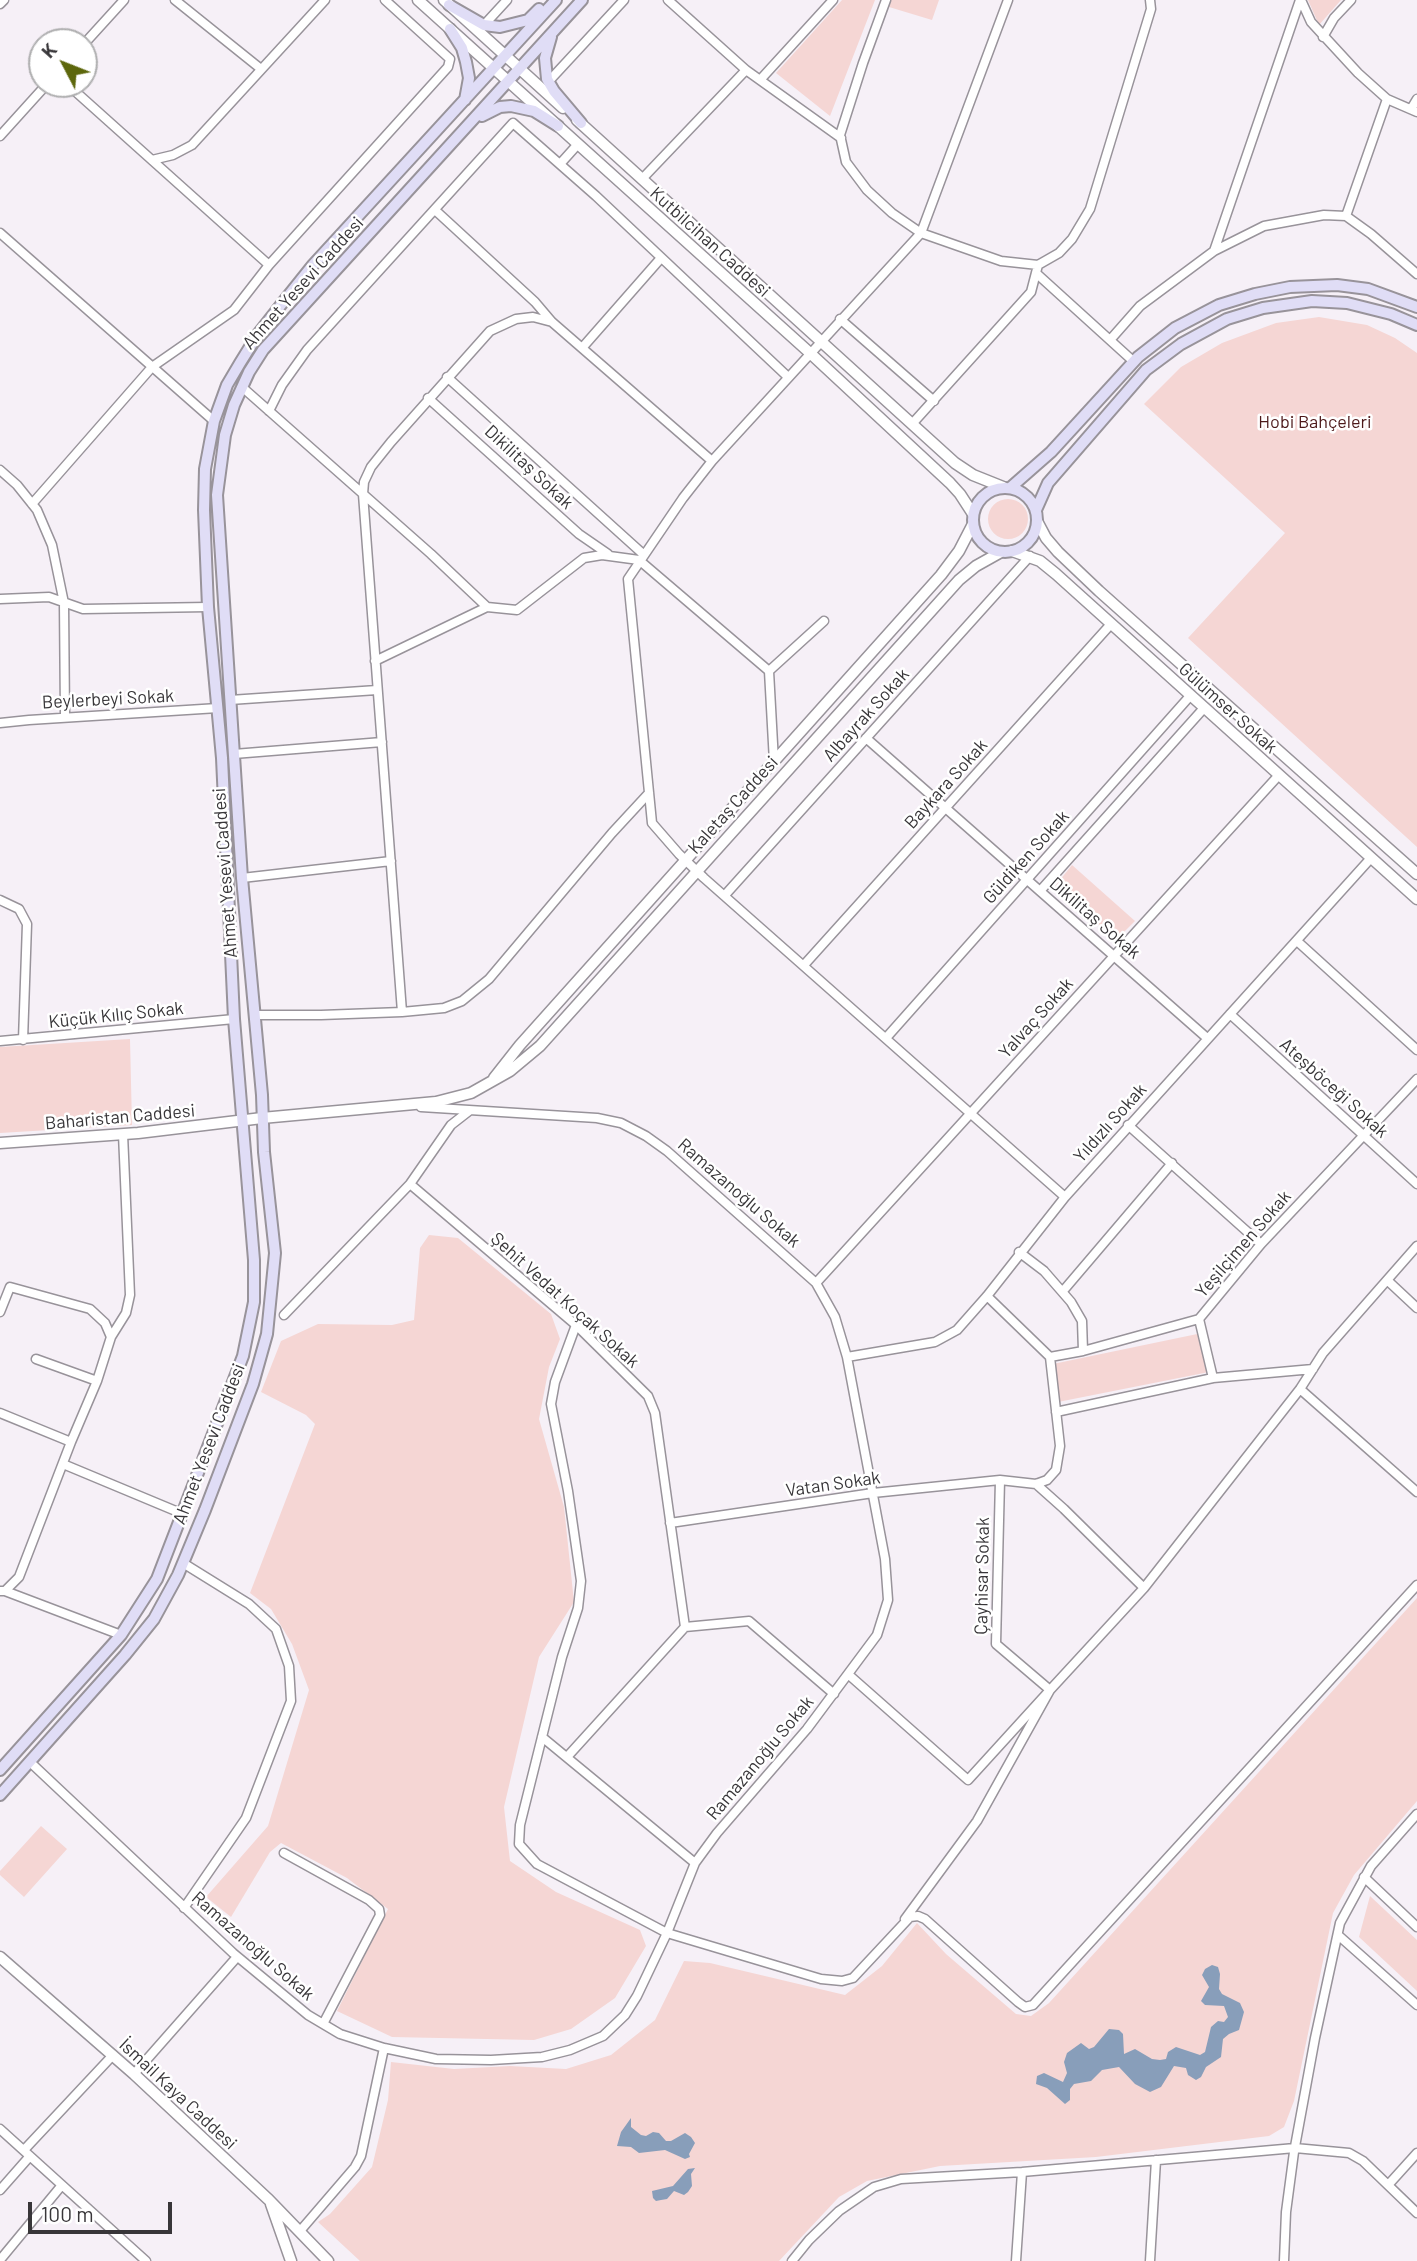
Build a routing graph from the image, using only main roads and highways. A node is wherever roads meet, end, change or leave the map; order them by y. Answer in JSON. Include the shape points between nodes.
{"nodes":[{"id":1,"x":549,"y":0,"type":"edge"},
{"id":2,"x":556,"y":0,"type":"edge"},
{"id":3,"x":582,"y":0,"type":"edge"},
{"id":4,"x":447,"y":2,"type":"edge"},
{"id":5,"x":450,"y":29,"type":"road end"},
{"id":6,"x":553,"y":32,"type":"junction"},
{"id":7,"x":464,"y":103,"type":"junction"},
{"id":8,"x":470,"y":122,"type":"junction"},
{"id":9,"x":581,"y":123,"type":"road end"},
{"id":10,"x":558,"y":126,"type":"road end"},
{"id":11,"x":1417,"y":306,"type":"edge"},
{"id":12,"x":1417,"y":325,"type":"edge"},
{"id":13,"x":1007,"y":488,"type":"junction"},
{"id":14,"x":1037,"y":516,"type":"junction"},
{"id":15,"x":0,"y":1770,"type":"edge"},
{"id":16,"x":0,"y":1795,"type":"edge"}],
"edges":[{"from":1,"to":4,"type":"main road","via":[[528,20],[500,27],[484,25]]},
{"from":2,"to":7,"type":"main road","name":"Ahmet Yesevi Caddesi"},
{"from":3,"to":6,"type":"main road","name":"Ahmet Yesevi Caddesi"},
{"from":5,"to":7,"type":"main road","via":[[462,48],[468,74]]},
{"from":6,"to":8,"type":"main road","name":"Ahmet Yesevi Caddesi"},
{"from":6,"to":9,"type":"main road","via":[[544,67],[549,81]]},
{"from":7,"to":15,"type":"main road","name":"Ahmet Yesevi Caddesi","via":[[277,309],[228,385],[214,421],[205,469],[208,607],[254,1302],[243,1356],[157,1579],[121,1635]]},
{"from":8,"to":10,"type":"main road","via":[[491,110],[511,106],[534,111]]},
{"from":8,"to":16,"type":"main road","name":"Ahmet Yesevi Caddesi","via":[[264,351],[242,387],[225,435],[217,495],[242,878],[275,1253],[267,1334],[253,1384],[183,1563],[154,1619]]},
{"from":11,"to":13,"type":"main road","via":[[1368,289],[1337,285],[1290,287],[1219,305],[1175,328],[1133,361],[1051,452]]},
{"from":12,"to":14,"type":"main road","via":[[1347,303],[1263,308],[1227,319],[1146,370],[1048,483]]},
{"from":13,"to":14,"type":"main road","via":[[1024,493]]},
{"from":13,"to":14,"type":"main road","via":[[993,490],[977,504],[973,519],[982,543],[1006,552],[1022,548],[1030,541]]}]}
